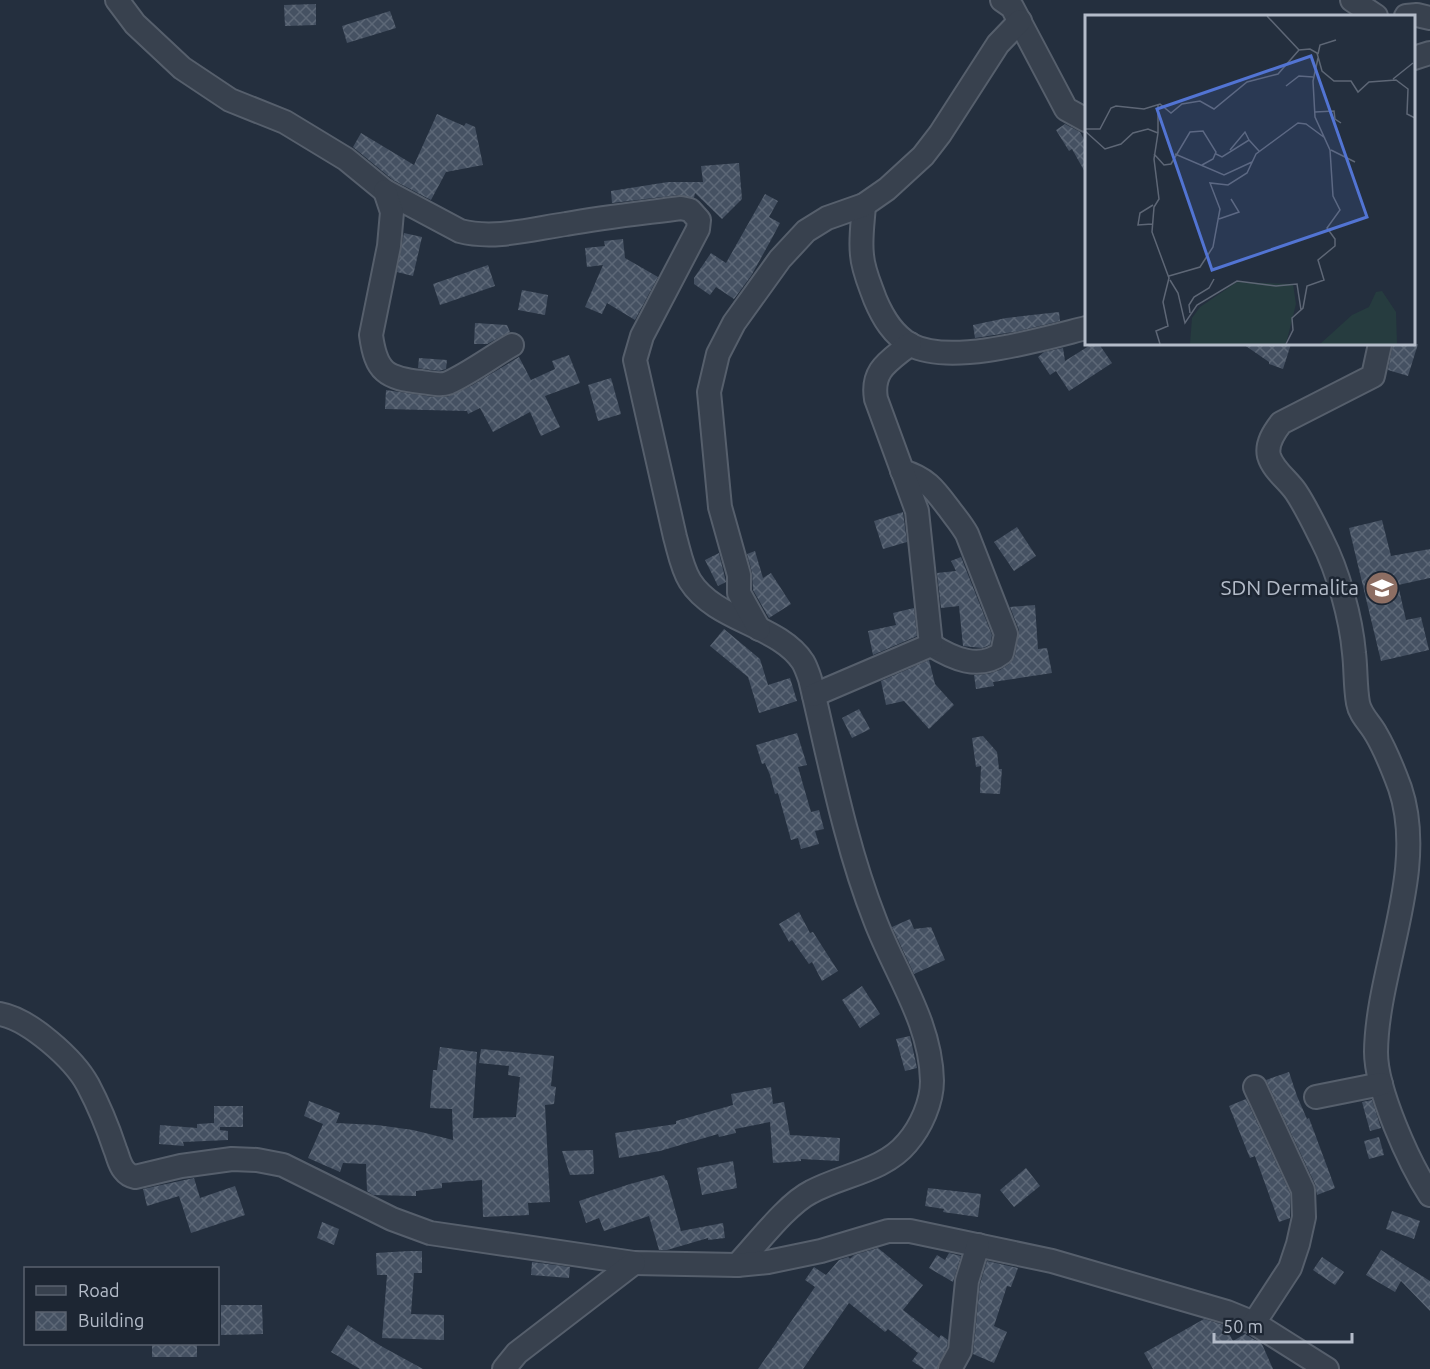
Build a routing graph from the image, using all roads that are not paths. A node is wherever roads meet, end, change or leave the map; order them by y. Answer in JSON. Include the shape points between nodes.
{"nodes":[{"id":1,"x":117,"y":0,"type":"edge"},
{"id":2,"x":1002,"y":0,"type":"edge"},
{"id":3,"x":1352,"y":0,"type":"edge"},
{"id":4,"x":1374,"y":15,"type":"edge"},
{"id":5,"x":1415,"y":16,"type":"edge"},
{"id":6,"x":1430,"y":18,"type":"edge"},
{"id":7,"x":1020,"y":21,"type":"junction"},
{"id":8,"x":1430,"y":53,"type":"edge"},
{"id":9,"x":1415,"y":57,"type":"edge"},
{"id":10,"x":1085,"y":119,"type":"edge"},
{"id":11,"x":385,"y":191,"type":"junction"},
{"id":12,"x":864,"y":205,"type":"junction"},
{"id":13,"x":1085,"y":328,"type":"edge"},
{"id":14,"x":910,"y":344,"type":"junction"},
{"id":15,"x":512,"y":345,"type":"dead end"},
{"id":16,"x":1380,"y":345,"type":"edge"},
{"id":17,"x":902,"y":471,"type":"junction"},
{"id":18,"x":759,"y":629,"type":"junction"},
{"id":19,"x":931,"y":645,"type":"junction"},
{"id":20,"x":814,"y":694,"type":"junction"},
{"id":21,"x":0,"y":1014,"type":"edge"},
{"id":22,"x":1381,"y":1084,"type":"junction"},
{"id":23,"x":1255,"y":1087,"type":"dead end"},
{"id":24,"x":1316,"y":1097,"type":"dead end"},
{"id":25,"x":1430,"y":1195,"type":"edge"},
{"id":26,"x":978,"y":1245,"type":"junction"},
{"id":27,"x":634,"y":1263,"type":"junction"},
{"id":28,"x":737,"y":1265,"type":"junction"},
{"id":29,"x":1254,"y":1323,"type":"junction"},
{"id":30,"x":504,"y":1369,"type":"edge"},
{"id":31,"x":950,"y":1369,"type":"edge"},
{"id":32,"x":1327,"y":1369,"type":"edge"}],
"edges":[{"from":1,"to":11,"type":"street","via":[[135,24],[182,68],[230,100],[285,122],[346,159]]},
{"from":2,"to":7,"type":"street","via":[[1012,7]]},
{"from":3,"to":4,"type":"street"},
{"from":5,"to":6,"type":"street"},
{"from":7,"to":10,"type":"street","via":[[1066,109]]},
{"from":7,"to":12,"type":"street","via":[[998,44],[923,156]]},
{"from":8,"to":9,"type":"street"},
{"from":11,"to":15,"type":"street","via":[[392,212],[389,246],[371,335],[379,364],[398,380],[445,384]]},
{"from":11,"to":18,"type":"street","via":[[473,235],[528,231],[681,208],[696,215],[698,229],[642,336],[635,360],[683,566],[706,598]]},
{"from":12,"to":14,"type":"street","via":[[862,256],[869,281],[894,332]]},
{"from":12,"to":18,"type":"street","via":[[827,218],[806,231],[780,259],[734,323],[718,354],[710,392],[720,507],[739,575],[739,593]]},
{"from":13,"to":14,"type":"street","via":[[1004,347],[956,353],[926,351]]},
{"from":14,"to":17,"type":"street","via":[[882,368],[874,386]]},
{"from":16,"to":22,"type":"street","via":[[1373,376],[1281,423],[1273,433],[1269,454],[1295,491],[1330,559],[1354,650],[1358,703],[1388,757],[1401,790],[1406,818],[1407,871],[1378,1024],[1376,1054]]},
{"from":17,"to":19,"type":"street","via":[[916,511]]},
{"from":17,"to":19,"type":"street","via":[[933,488],[962,525],[1006,634],[1002,653],[996,658],[971,662],[950,657]]},
{"from":18,"to":20,"type":"street","via":[[785,644],[803,661]]},
{"from":19,"to":20,"type":"street"},
{"from":20,"to":28,"type":"street","via":[[852,849],[875,920],[909,991],[928,1044],[932,1082],[924,1115],[906,1144],[883,1162],[809,1192]]},
{"from":21,"to":27,"type":"street","via":[[25,1023],[62,1052],[87,1083],[119,1162],[129,1175],[142,1177],[181,1166],[232,1159],[266,1161],[283,1165],[430,1233]]},
{"from":22,"to":24,"type":"street"},
{"from":22,"to":25,"type":"street"},
{"from":23,"to":29,"type":"street","via":[[1303,1190],[1304,1217],[1290,1268]]},
{"from":26,"to":28,"type":"street","via":[[910,1231],[888,1231],[797,1258]]},
{"from":26,"to":29,"type":"street","via":[[1052,1261]]},
{"from":26,"to":31,"type":"street","via":[[967,1281],[960,1351]]},
{"from":27,"to":28,"type":"street"},
{"from":27,"to":30,"type":"street","via":[[517,1353]]},
{"from":29,"to":32,"type":"street"}]}
